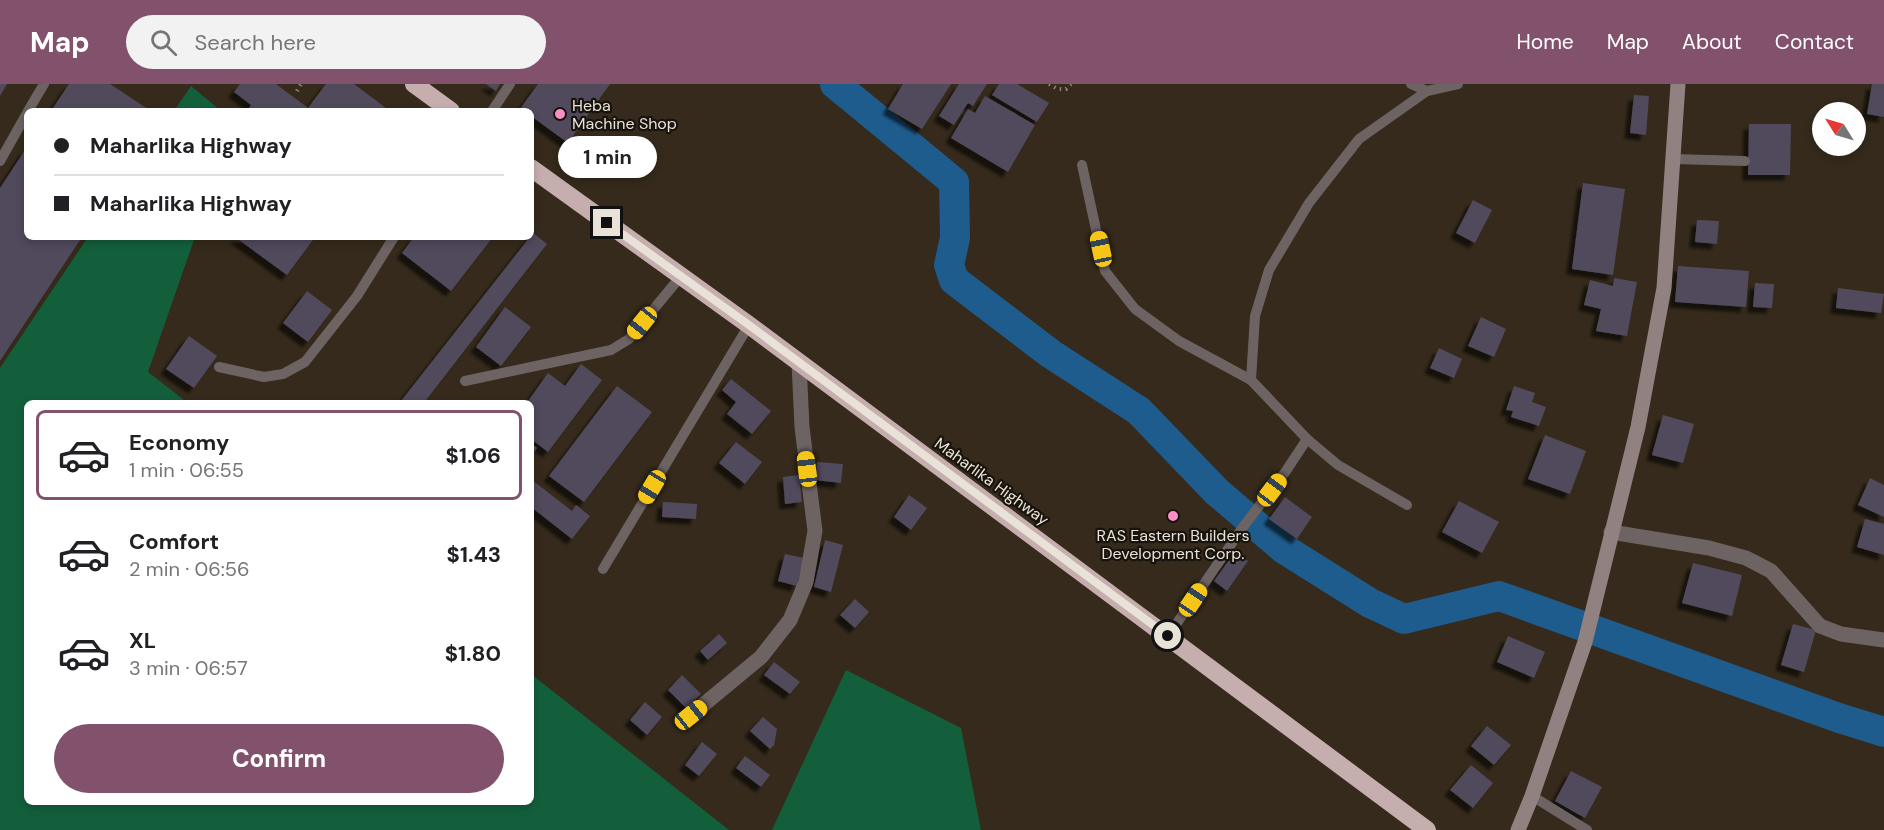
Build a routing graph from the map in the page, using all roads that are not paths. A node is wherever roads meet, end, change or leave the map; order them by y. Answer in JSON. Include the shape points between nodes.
{"nodes":[{"id":1,"x":44,"y":84,"type":"edge"},
{"id":2,"x":414,"y":84,"type":"edge"},
{"id":3,"x":510,"y":84,"type":"edge"},
{"id":4,"x":1411,"y":84,"type":"edge"},
{"id":5,"x":1458,"y":84,"type":"edge"},
{"id":6,"x":1678,"y":84,"type":"edge"},
{"id":7,"x":1427,"y":91,"type":"junction"},
{"id":8,"x":30,"y":108,"type":"edge"},
{"id":9,"x":447,"y":108,"type":"edge"},
{"id":10,"x":494,"y":108,"type":"edge"},
{"id":11,"x":24,"y":119,"type":"edge"},
{"id":12,"x":1673,"y":159,"type":"junction"},
{"id":13,"x":0,"y":160,"type":"edge"},
{"id":14,"x":1745,"y":162,"type":"dead end"},
{"id":15,"x":1082,"y":165,"type":"dead end"},
{"id":16,"x":534,"y":170,"type":"edge"},
{"id":17,"x":392,"y":240,"type":"edge"},
{"id":18,"x":681,"y":276,"type":"junction"},
{"id":19,"x":749,"y":325,"type":"junction"},
{"id":20,"x":799,"y":363,"type":"junction"},
{"id":21,"x":219,"y":367,"type":"dead end"},
{"id":22,"x":1251,"y":380,"type":"junction"},
{"id":23,"x":465,"y":381,"type":"dead end"},
{"id":24,"x":1307,"y":439,"type":"junction"},
{"id":25,"x":1407,"y":505,"type":"dead end"},
{"id":26,"x":1611,"y":532,"type":"junction"},
{"id":27,"x":603,"y":568,"type":"dead end"},
{"id":28,"x":1168,"y":636,"type":"junction"},
{"id":29,"x":1884,"y":640,"type":"edge"},
{"id":30,"x":691,"y":715,"type":"dead end"},
{"id":31,"x":1532,"y":796,"type":"junction"},
{"id":32,"x":1427,"y":830,"type":"edge"},
{"id":33,"x":1518,"y":830,"type":"edge"},
{"id":34,"x":1587,"y":830,"type":"edge"}],
"edges":[{"from":1,"to":8,"type":"lane"},
{"from":2,"to":9,"type":"highway"},
{"from":3,"to":10,"type":"lane"},
{"from":4,"to":7,"type":"lane"},
{"from":5,"to":7,"type":"lane"},
{"from":6,"to":12,"type":"street"},
{"from":7,"to":22,"type":"lane","via":[[1359,139],[1309,203],[1269,270],[1255,316]]},
{"from":11,"to":13,"type":"lane"},
{"from":12,"to":14,"type":"lane"},
{"from":12,"to":26,"type":"street","via":[[1664,288],[1638,427]]},
{"from":15,"to":22,"type":"lane","via":[[1105,271],[1135,309],[1179,341]]},
{"from":16,"to":18,"type":"highway","name":"Maharlika Highway"},
{"from":17,"to":21,"type":"lane","via":[[357,296],[305,362],[284,374],[264,377]]},
{"from":18,"to":19,"type":"highway","name":"Maharlika Highway"},
{"from":18,"to":23,"type":"lane","via":[[629,339],[611,350]]},
{"from":19,"to":20,"type":"highway","name":"Maharlika Highway"},
{"from":19,"to":27,"type":"lane"},
{"from":20,"to":28,"type":"highway","name":"Maharlika Highway"},
{"from":20,"to":30,"type":"street","via":[[802,427],[815,531],[806,582],[790,620],[761,657]]},
{"from":22,"to":24,"type":"lane"},
{"from":24,"to":25,"type":"lane","via":[[1338,465]]},
{"from":24,"to":28,"type":"lane"},
{"from":26,"to":29,"type":"street","via":[[1746,558],[1771,571],[1820,626],[1841,634]]},
{"from":26,"to":31,"type":"street","via":[[1585,642]]},
{"from":28,"to":32,"type":"highway","name":"Maharlika Highway"},
{"from":31,"to":33,"type":"street"},
{"from":31,"to":34,"type":"lane"}]}
